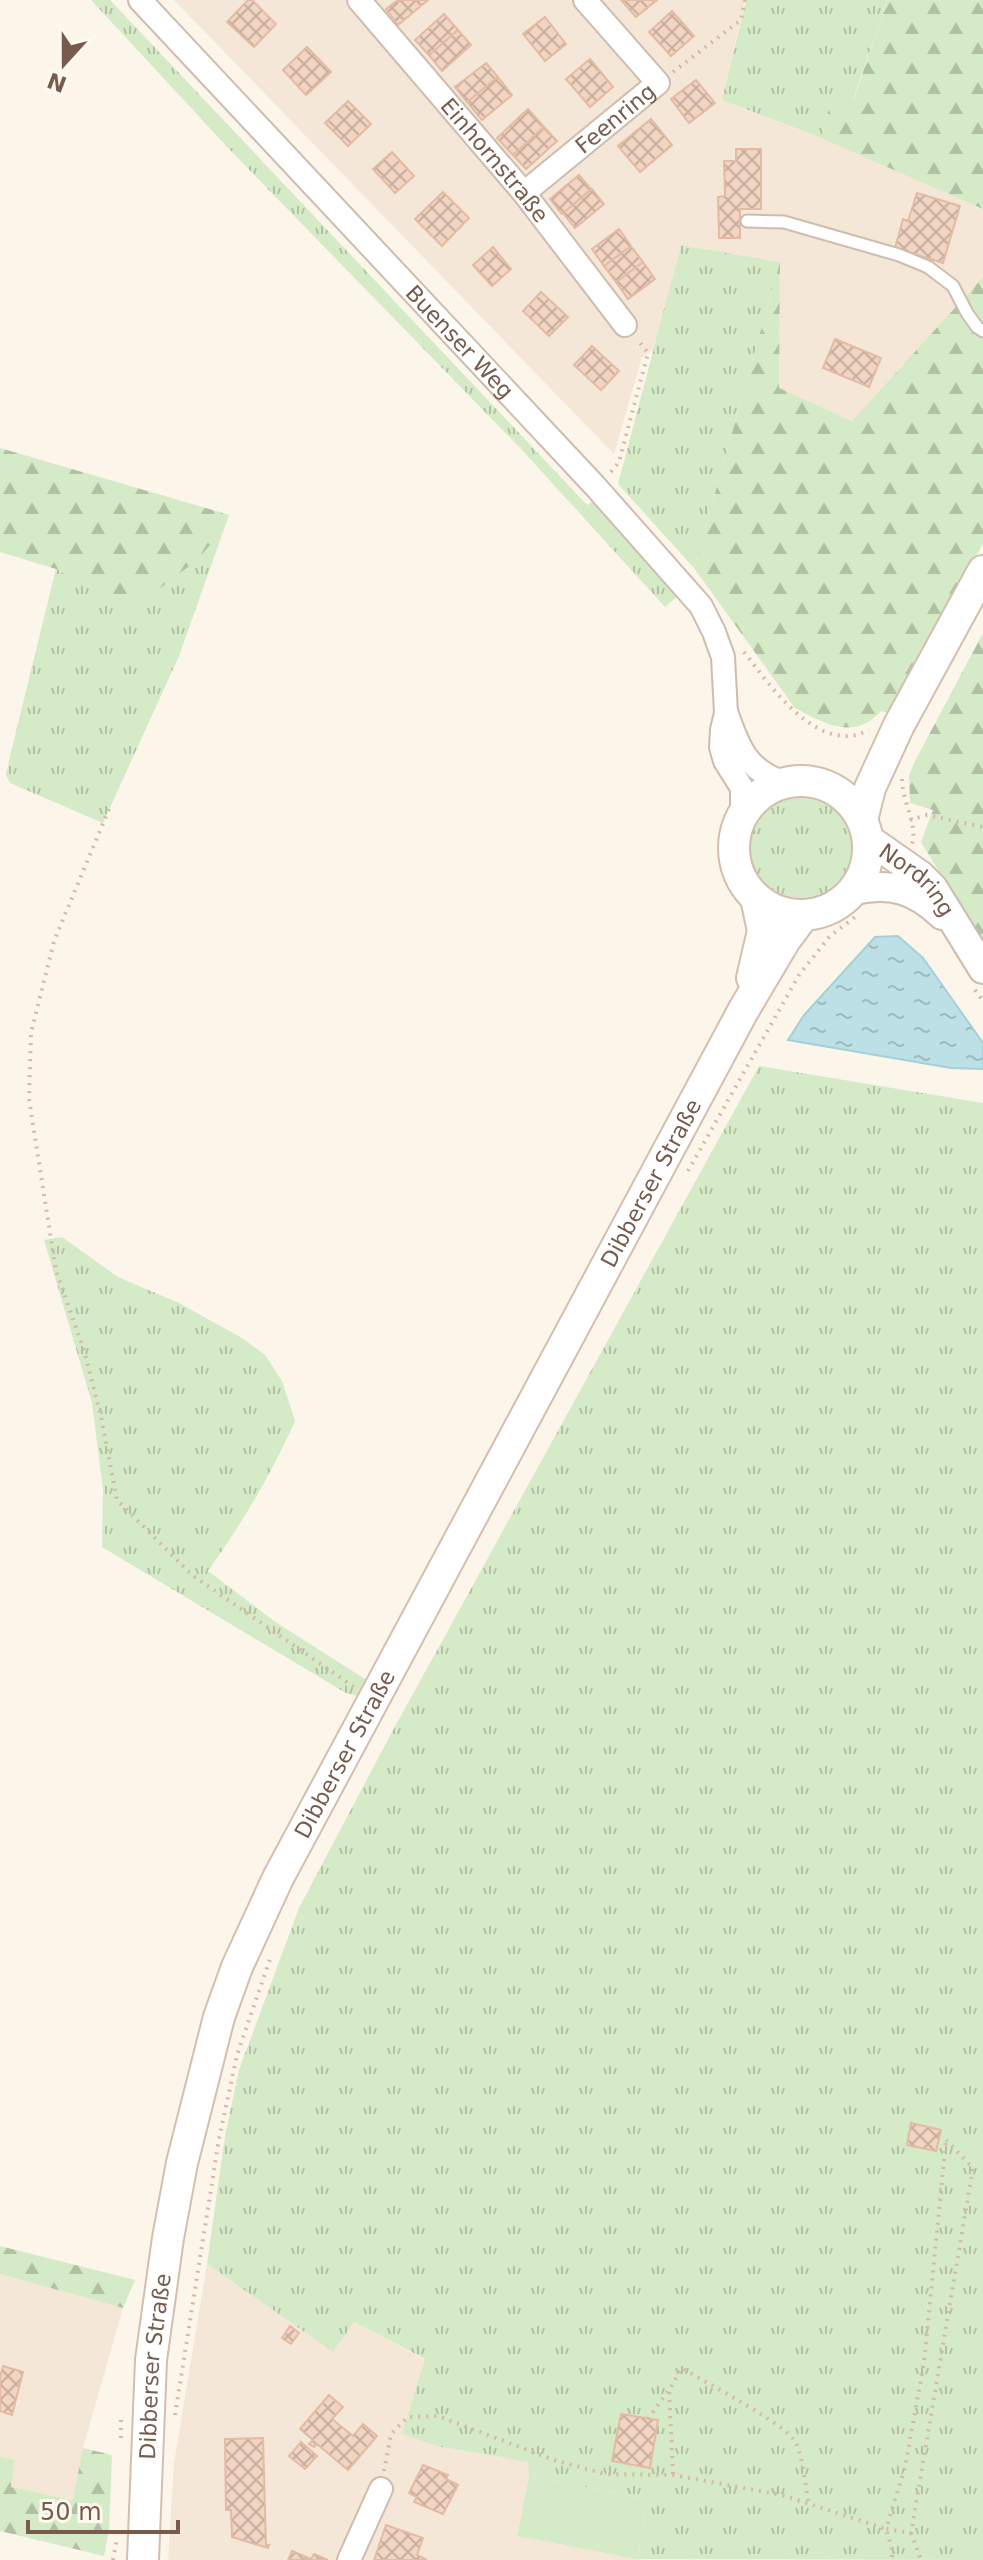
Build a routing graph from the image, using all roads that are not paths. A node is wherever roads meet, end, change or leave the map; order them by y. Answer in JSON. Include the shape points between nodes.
{"nodes":[{"id":1,"x":140,"y":0,"type":"edge"},
{"id":2,"x":359,"y":0,"type":"edge"},
{"id":3,"x":585,"y":0,"type":"edge"},
{"id":4,"x":524,"y":193,"type":"junction"},
{"id":5,"x":747,"y":221,"type":"dead end"},
{"id":6,"x":625,"y":325,"type":"road end"},
{"id":7,"x":983,"y":331,"type":"edge"},
{"id":8,"x":983,"y":571,"type":"edge"},
{"id":9,"x":726,"y":713,"type":"junction"},
{"id":10,"x":887,"y":724,"type":"junction"},
{"id":11,"x":786,"y":783,"type":"junction"},
{"id":12,"x":825,"y":786,"type":"junction"},
{"id":13,"x":742,"y":816,"type":"junction"},
{"id":14,"x":865,"y":829,"type":"junction"},
{"id":15,"x":756,"y":898,"type":"junction"},
{"id":16,"x":861,"y":899,"type":"junction"},
{"id":17,"x":803,"y":916,"type":"junction"},
{"id":18,"x":957,"y":930,"type":"junction"},
{"id":19,"x":983,"y":969,"type":"edge"},
{"id":20,"x":743,"y":1011,"type":"junction"},
{"id":21,"x":381,"y":2489,"type":"road end"},
{"id":22,"x":143,"y":2560,"type":"edge"},
{"id":23,"x":349,"y":2560,"type":"edge"}],
"edges":[{"from":1,"to":9,"type":"street","name":"Buenser Weg","via":[[701,606],[723,657]]},
{"from":2,"to":4,"type":"street","name":"Einhornstraße"},
{"from":3,"to":4,"type":"street","name":"Feenring","via":[[658,83]]},
{"from":4,"to":6,"type":"street","name":"Einhornstraße"},
{"from":5,"to":7,"type":"lane","via":[[784,222],[928,267],[953,286]]},
{"from":8,"to":10,"type":"main road"},
{"from":9,"to":11,"type":"street","name":"Buenser Weg","via":[[753,766]]},
{"from":9,"to":13,"type":"street","name":"Buenser Weg","via":[[721,747],[742,788]]},
{"from":10,"to":12,"type":"main road","via":[[859,769]]},
{"from":10,"to":14,"type":"main road"},
{"from":11,"to":12,"type":"main road"},
{"from":11,"to":13,"type":"main road","via":[[758,797]]},
{"from":12,"to":14,"type":"main road","via":[[848,800]]},
{"from":13,"to":15,"type":"main road","via":[[735,834],[735,860]]},
{"from":14,"to":16,"type":"main road"},
{"from":14,"to":18,"type":"street","name":"Nordring","via":[[927,881]]},
{"from":15,"to":17,"type":"main road","via":[[775,910]]},
{"from":15,"to":20,"type":"main road","name":"Dibberser Straße","via":[[763,931]]},
{"from":16,"to":17,"type":"main road"},
{"from":16,"to":18,"type":"street","name":"Nordring","via":[[886,885],[901,889],[928,903]]},
{"from":17,"to":20,"type":"main road","name":"Dibberser Straße"},
{"from":18,"to":19,"type":"street","name":"Nordring"},
{"from":20,"to":22,"type":"main road","name":"Dibberser Straße","via":[[278,1878],[237,1967],[204,2068],[156,2319]]},
{"from":21,"to":23,"type":"street"}]}
